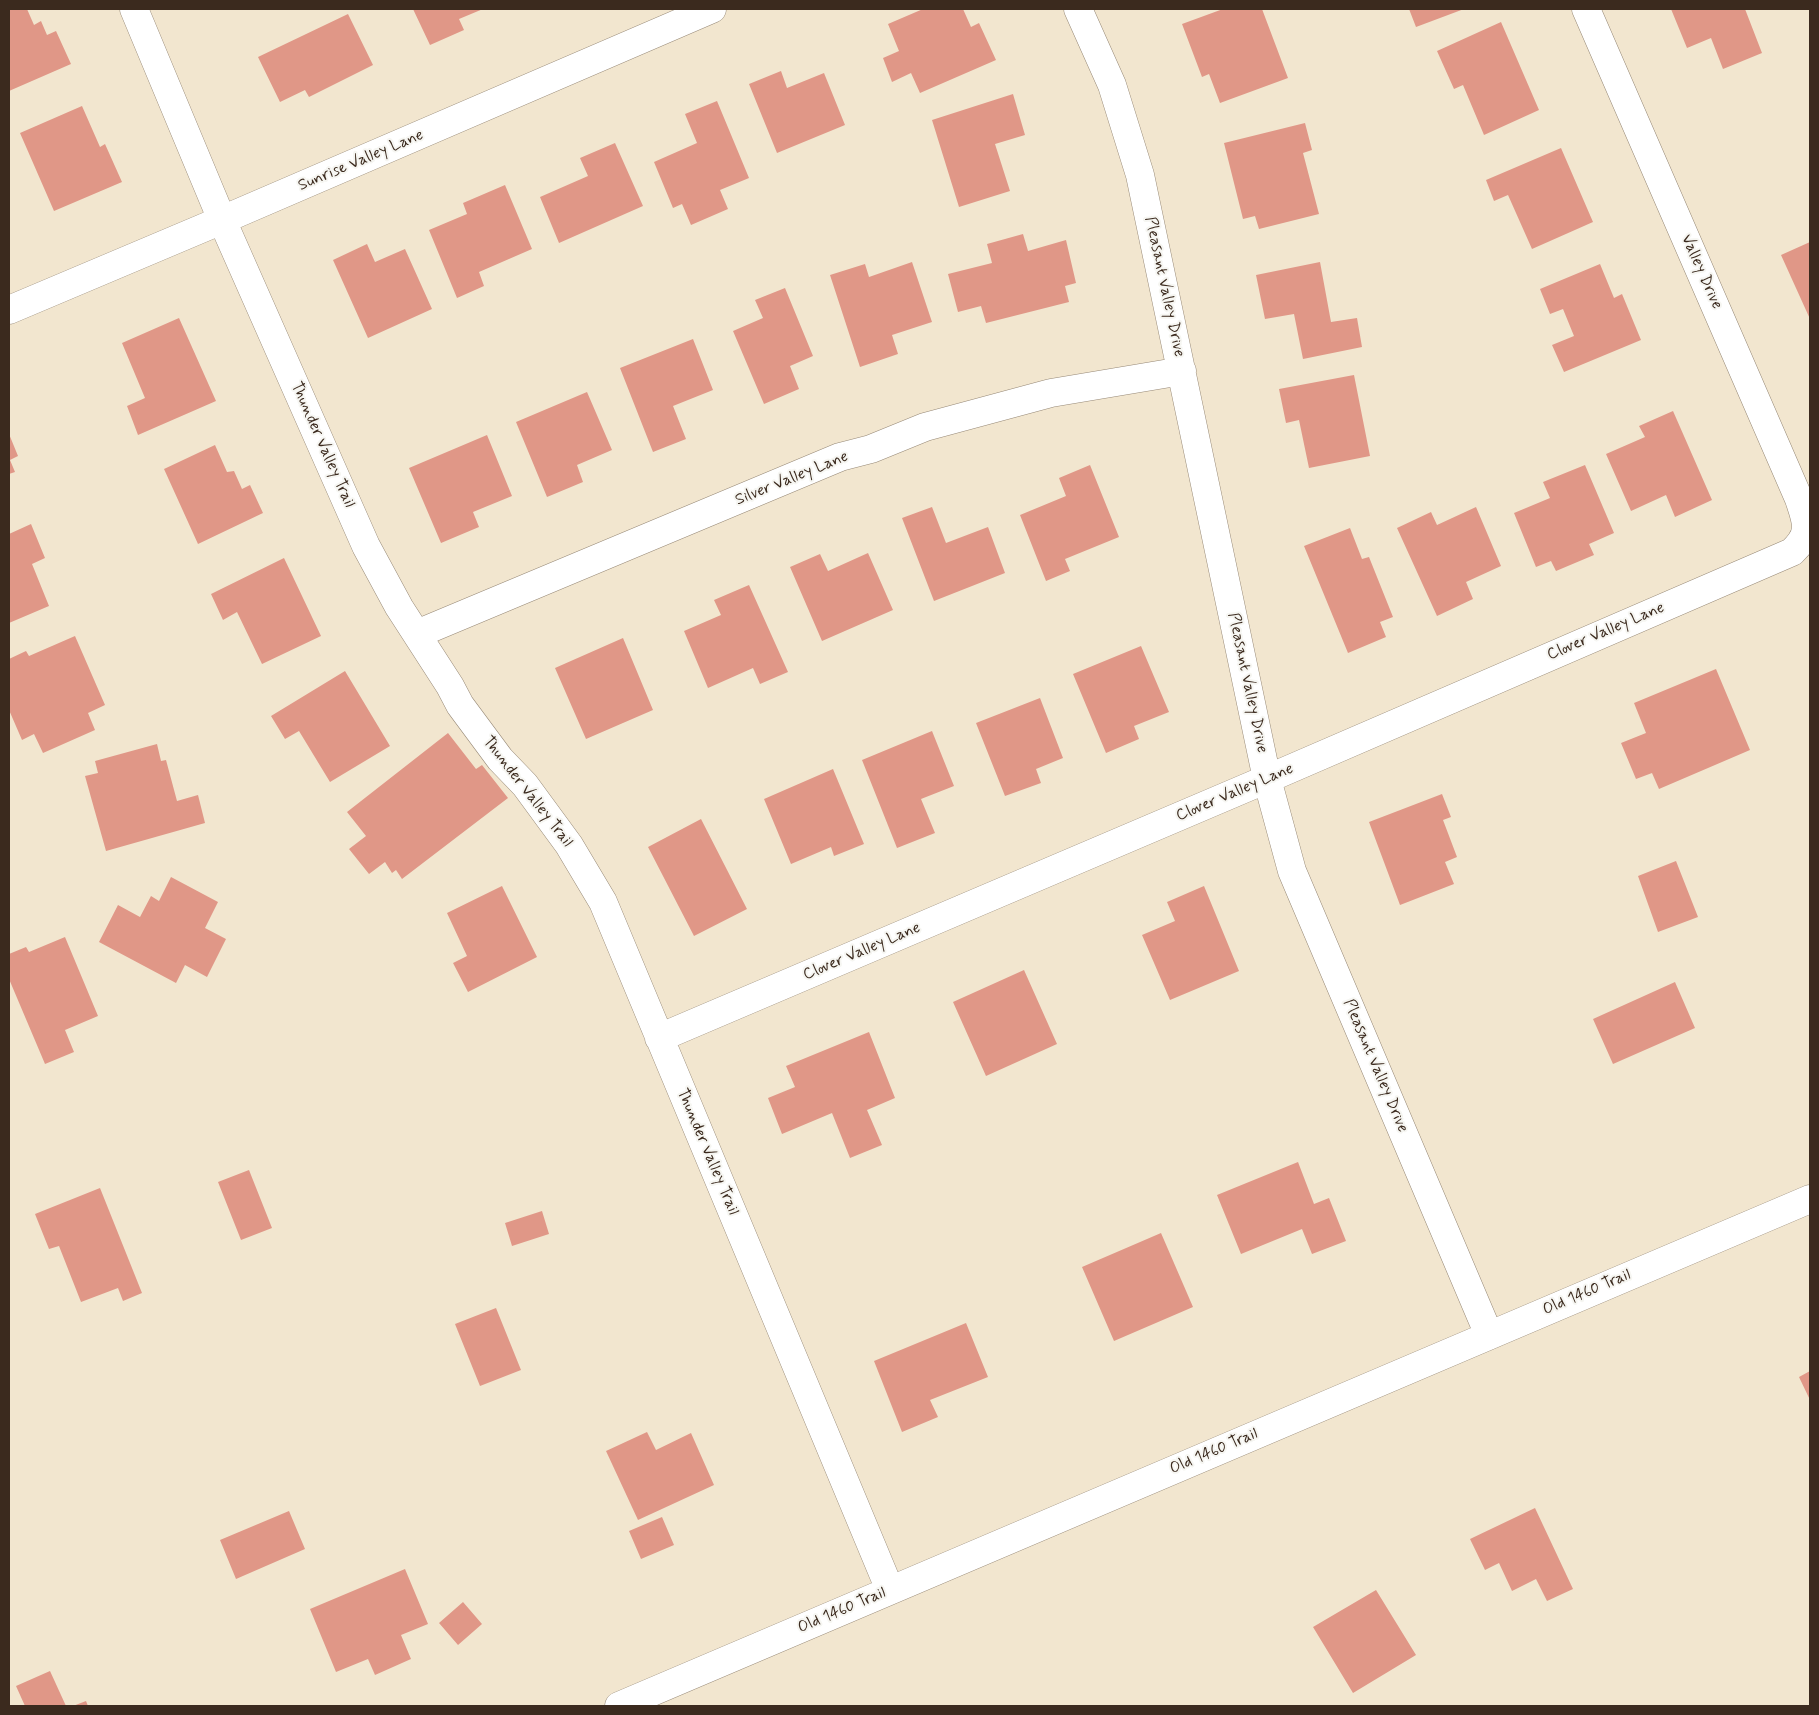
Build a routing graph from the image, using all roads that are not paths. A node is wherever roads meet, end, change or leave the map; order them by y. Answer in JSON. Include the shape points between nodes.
{"nodes":[{"id":1,"x":134,"y":9,"type":"edge"},
{"id":2,"x":712,"y":9,"type":"edge"},
{"id":3,"x":1078,"y":9,"type":"edge"},
{"id":4,"x":1586,"y":9,"type":"edge"},
{"id":5,"x":222,"y":220,"type":"junction"},
{"id":6,"x":9,"y":310,"type":"edge"},
{"id":7,"x":1182,"y":371,"type":"junction"},
{"id":8,"x":1804,"y":538,"type":"joint"},
{"id":9,"x":417,"y":634,"type":"junction"},
{"id":10,"x":1267,"y":779,"type":"junction"},
{"id":11,"x":659,"y":1038,"type":"junction"},
{"id":12,"x":1810,"y":1199,"type":"edge"},
{"id":13,"x":1489,"y":1335,"type":"junction"},
{"id":14,"x":890,"y":1590,"type":"junction"},
{"id":15,"x":619,"y":1706,"type":"edge"}],
"edges":[{"from":1,"to":5,"type":"street","name":"Thunder Valley Trail"},
{"from":2,"to":5,"type":"street","name":"Sunrise Valley Lane"},
{"from":3,"to":7,"type":"street","name":"Pleasant Valley Drive","via":[[1112,85],[1140,175]]},
{"from":4,"to":8,"type":"street","name":"Valley Drive","via":[[1799,499],[1806,520]]},
{"from":5,"to":6,"type":"street","name":"Sunrise Valley Lane"},
{"from":5,"to":9,"type":"street","name":"Thunder Valley Trail","via":[[366,546],[399,608]]},
{"from":7,"to":9,"type":"street","name":"Silver Valley Lane","via":[[1051,393],[925,427],[831,461]]},
{"from":7,"to":10,"type":"street","name":"Pleasant Valley Drive"},
{"from":8,"to":10,"type":"street","name":"Clover Valley Lane","via":[[1792,552]]},
{"from":9,"to":11,"type":"street","name":"Thunder Valley Trail","via":[[460,705],[574,853],[603,902]]},
{"from":10,"to":11,"type":"street","name":"Clover Valley Lane"},
{"from":10,"to":13,"type":"street","name":"Pleasant Valley Drive","via":[[1292,871]]},
{"from":11,"to":14,"type":"street","name":"Thunder Valley Trail"},
{"from":12,"to":13,"type":"street","name":"Old 1460 Trail"},
{"from":13,"to":14,"type":"street","name":"Old 1460 Trail"},
{"from":14,"to":15,"type":"street","name":"Old 1460 Trail"}]}
